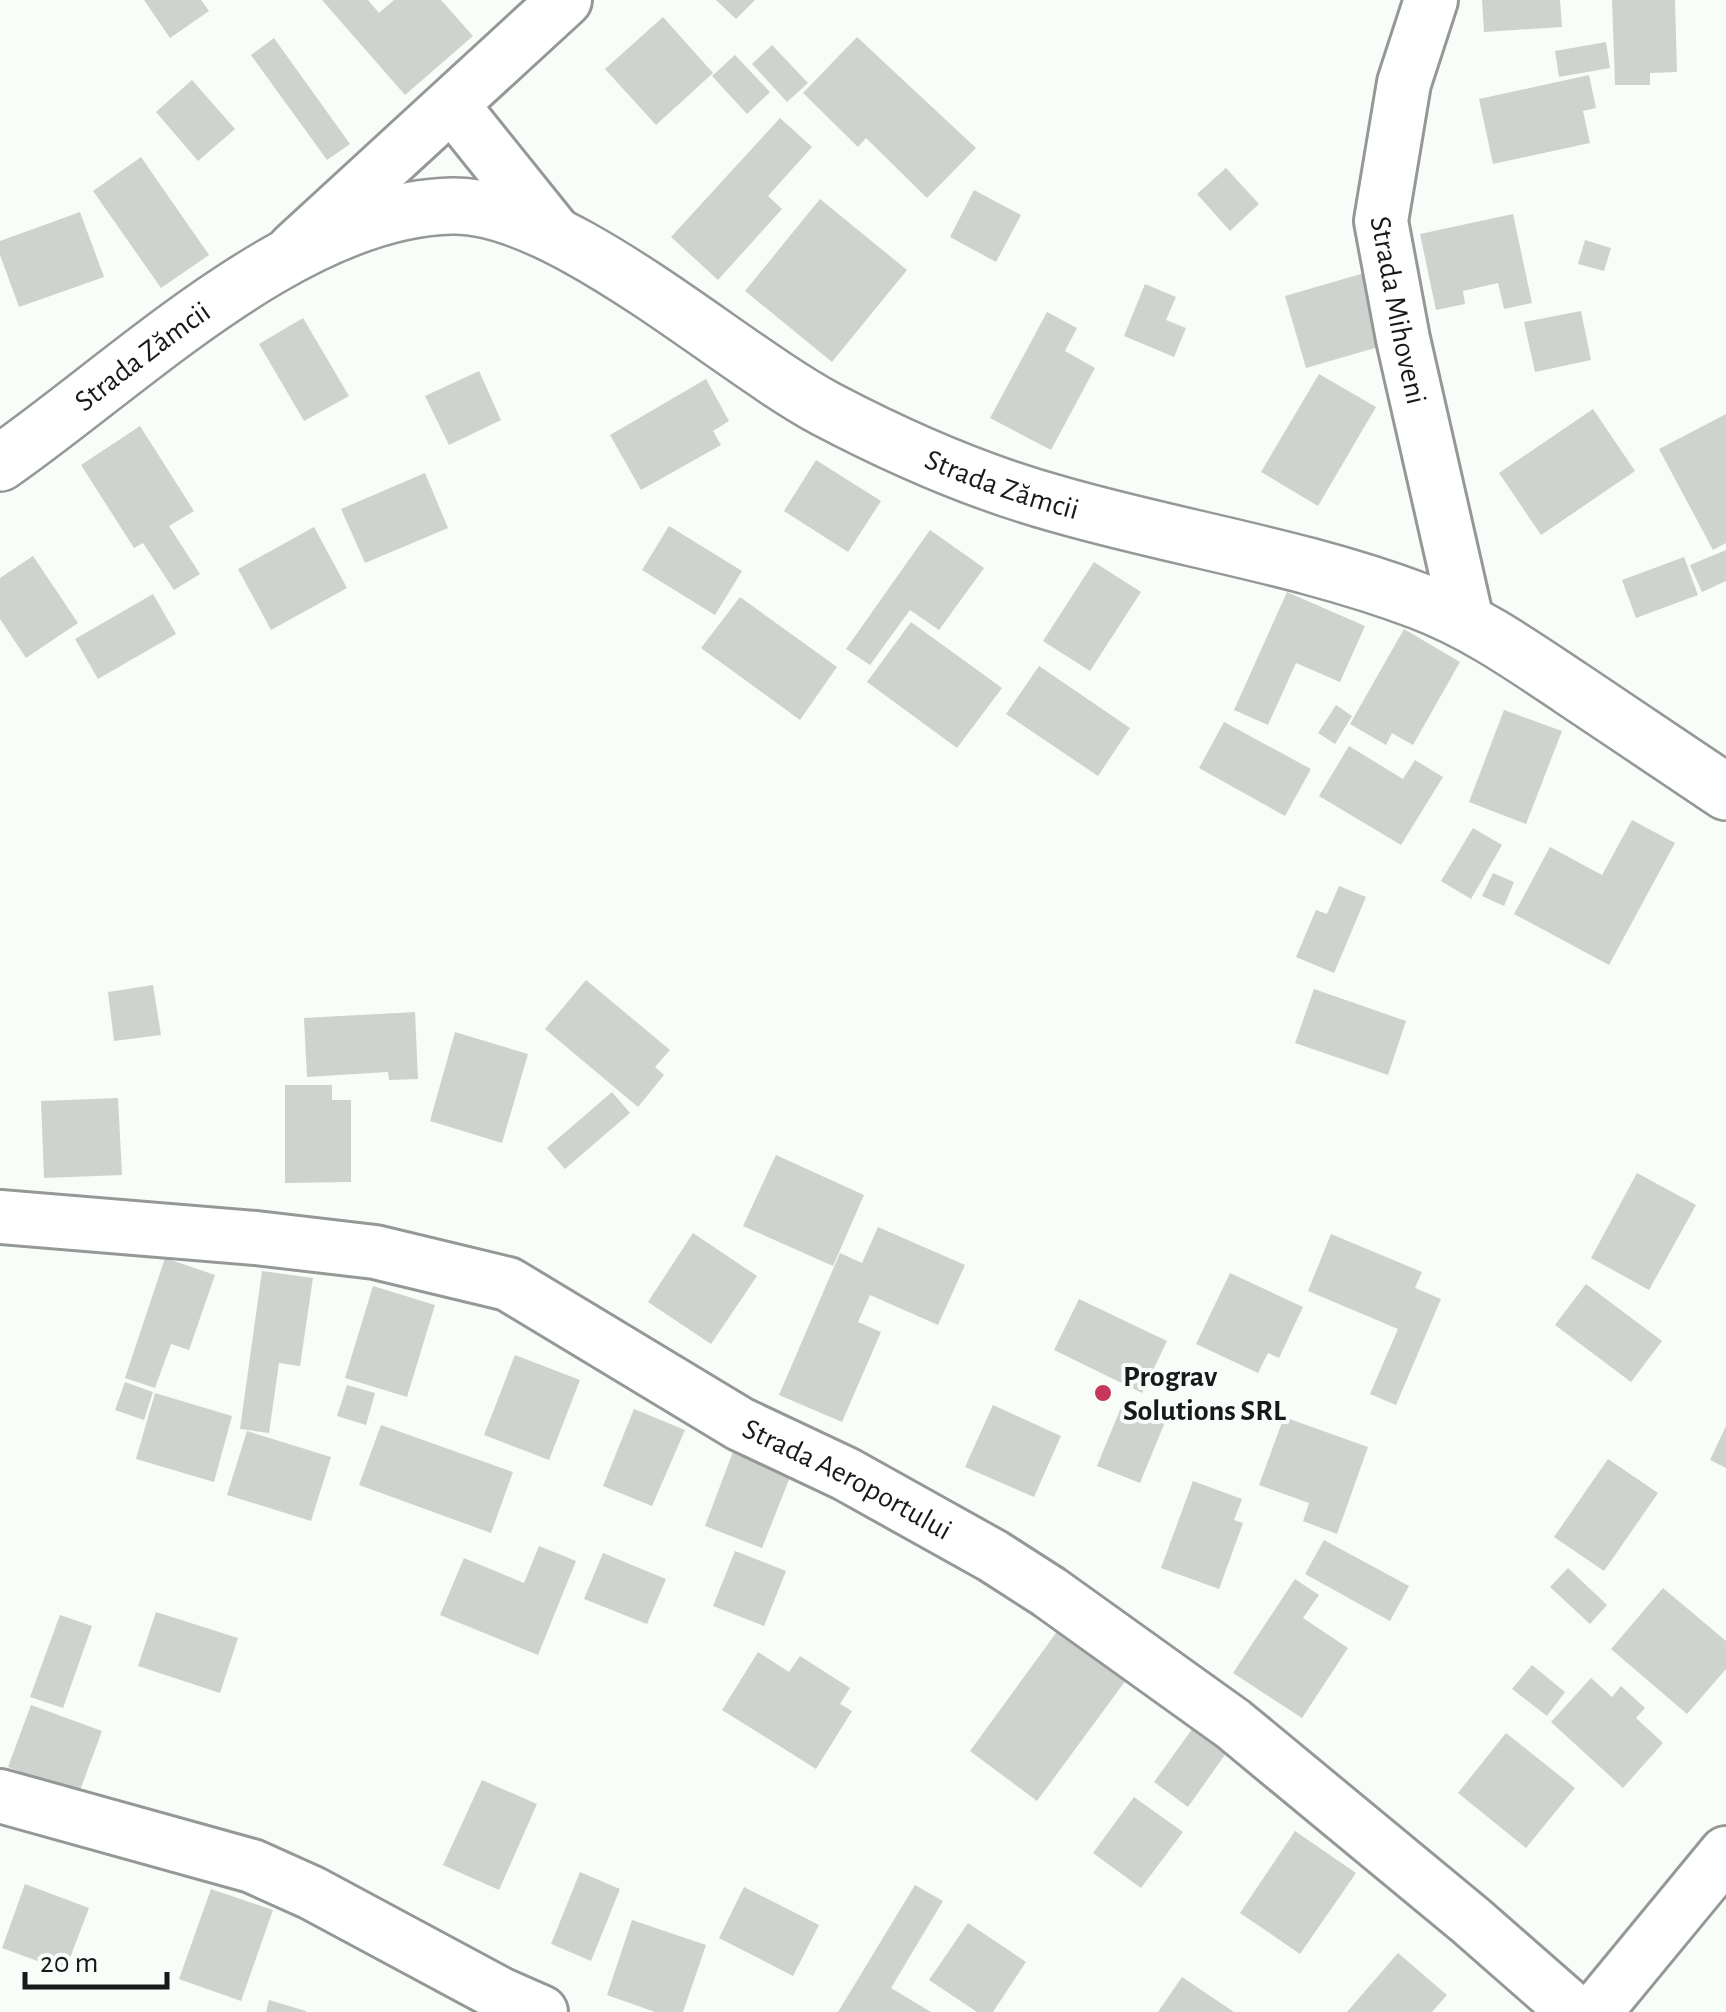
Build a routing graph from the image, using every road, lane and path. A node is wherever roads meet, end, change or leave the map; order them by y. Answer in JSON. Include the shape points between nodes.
{"nodes":[{"id":1,"x":565,"y":0,"type":"edge"},
{"id":2,"x":1432,"y":0,"type":"edge"},
{"id":3,"x":452,"y":105,"type":"junction"},
{"id":4,"x":558,"y":237,"type":"junction"},
{"id":5,"x":289,"y":253,"type":"junction"},
{"id":6,"x":0,"y":463,"type":"edge"},
{"id":7,"x":1467,"y":621,"type":"junction"},
{"id":8,"x":1726,"y":792,"type":"edge"},
{"id":9,"x":0,"y":1217,"type":"edge"},
{"id":10,"x":5,"y":1810,"type":"edge"},
{"id":11,"x":1726,"y":1853,"type":"edge"},
{"id":12,"x":541,"y":2012,"type":"edge"},
{"id":13,"x":1575,"y":2012,"type":"edge"},
{"id":14,"x":1595,"y":2012,"type":"edge"}],
"edges":[{"from":1,"to":3,"type":"street","name":"Strada Zămcii"},
{"from":2,"to":7,"type":"street","name":"Strada Mihoveni","via":[[1404,83],[1381,222]]},
{"from":3,"to":4,"type":"street"},
{"from":3,"to":5,"type":"street","name":"Strada Zămcii"},
{"from":4,"to":5,"type":"main road","name":"Strada Zămcii","via":[[457,205],[410,209]]},
{"from":4,"to":7,"type":"main road","name":"Strada Zămcii","via":[[794,392],[960,471],[1059,505],[1374,585]]},
{"from":5,"to":6,"type":"main road","name":"Strada Zămcii"},
{"from":7,"to":8,"type":"main road","name":"Strada Zămcii"},
{"from":9,"to":13,"type":"street","name":"Strada Aeroportului","via":[[375,1252],[508,1284],[740,1424],[846,1474],[1049,1592],[1232,1724]]},
{"from":10,"to":12,"type":"street","via":[[252,1866]]},
{"from":11,"to":14,"type":"street"}]}
